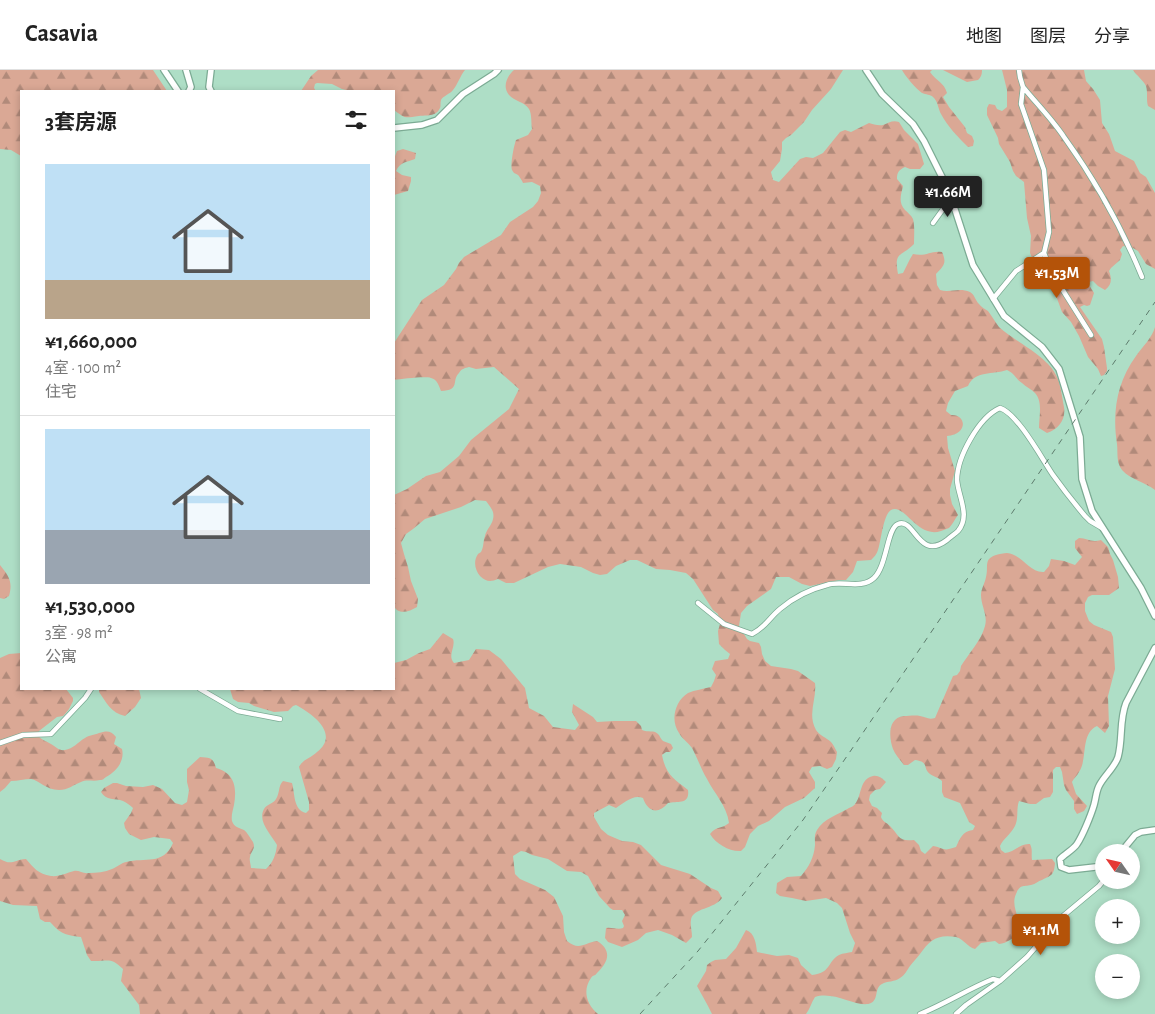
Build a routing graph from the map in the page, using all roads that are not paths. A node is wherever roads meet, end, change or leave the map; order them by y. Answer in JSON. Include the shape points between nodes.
{"nodes":[{"id":1,"x":164,"y":70,"type":"edge"},
{"id":2,"x":186,"y":70,"type":"edge"},
{"id":3,"x":211,"y":70,"type":"edge"},
{"id":4,"x":498,"y":70,"type":"edge"},
{"id":5,"x":866,"y":70,"type":"edge"},
{"id":6,"x":1019,"y":70,"type":"edge"},
{"id":7,"x":1023,"y":87,"type":"junction"},
{"id":8,"x":177,"y":90,"type":"edge"},
{"id":9,"x":190,"y":90,"type":"edge"},
{"id":10,"x":210,"y":90,"type":"edge"},
{"id":11,"x":395,"y":128,"type":"edge"},
{"id":12,"x":952,"y":201,"type":"junction"},
{"id":13,"x":933,"y":223,"type":"dead end"},
{"id":14,"x":1044,"y":252,"type":"junction"},
{"id":15,"x":1142,"y":277,"type":"dead end"},
{"id":16,"x":993,"y":299,"type":"junction"},
{"id":17,"x":1091,"y":335,"type":"dead end"},
{"id":18,"x":1103,"y":529,"type":"junction"},
{"id":19,"x":698,"y":603,"type":"dead end"},
{"id":20,"x":1155,"y":616,"type":"edge"},
{"id":21,"x":1155,"y":648,"type":"edge"},
{"id":22,"x":90,"y":690,"type":"edge"},
{"id":23,"x":202,"y":690,"type":"edge"},
{"id":24,"x":280,"y":719,"type":"dead end"},
{"id":25,"x":0,"y":743,"type":"edge"},
{"id":26,"x":1155,"y":830,"type":"edge"},
{"id":27,"x":1128,"y":844,"type":"edge"},
{"id":28,"x":1095,"y":867,"type":"edge"},
{"id":29,"x":1095,"y":889,"type":"edge"},
{"id":30,"x":1000,"y":981,"type":"junction"},
{"id":31,"x":920,"y":1014,"type":"edge"},
{"id":32,"x":956,"y":1014,"type":"edge"}],
"edges":[{"from":1,"to":8,"type":"street"},
{"from":2,"to":9,"type":"street"},
{"from":3,"to":10,"type":"street"},
{"from":4,"to":11,"type":"street","via":[[463,94],[437,120]]},
{"from":5,"to":12,"type":"street","via":[[882,94],[913,124]]},
{"from":6,"to":7,"type":"street"},
{"from":7,"to":14,"type":"street","via":[[1022,104],[1044,170],[1049,232]]},
{"from":7,"to":15,"type":"street","via":[[1077,156],[1107,206]]},
{"from":12,"to":13,"type":"street"},
{"from":12,"to":16,"type":"street","via":[[973,265]]},
{"from":14,"to":16,"type":"street","via":[[1016,271]]},
{"from":14,"to":17,"type":"street","via":[[1052,273]]},
{"from":16,"to":18,"type":"street","via":[[1004,316],[1042,347],[1060,369],[1080,437],[1082,479],[1092,511]]},
{"from":18,"to":19,"type":"street","via":[[1085,516],[1025,433],[1010,414],[1000,408],[979,427],[963,453],[957,478],[964,521],[959,530],[939,546],[931,547],[924,543],[906,524],[900,523],[891,532],[885,560],[875,578],[862,584],[828,584],[808,592],[786,604],[752,634],[724,624]]},
{"from":18,"to":20,"type":"street"},
{"from":21,"to":28,"type":"street","via":[[1126,703],[1117,760],[1096,792],[1094,805],[1076,846],[1060,859],[1061,867],[1069,870]]},
{"from":22,"to":25,"type":"street","via":[[51,734],[23,735]]},
{"from":23,"to":24,"type":"street","via":[[238,711]]},
{"from":26,"to":27,"type":"street","via":[[1135,835]]},
{"from":29,"to":30,"type":"street","via":[[1063,916],[1027,957]]},
{"from":30,"to":31,"type":"street","via":[[993,979],[975,986]]},
{"from":30,"to":32,"type":"street"}]}
